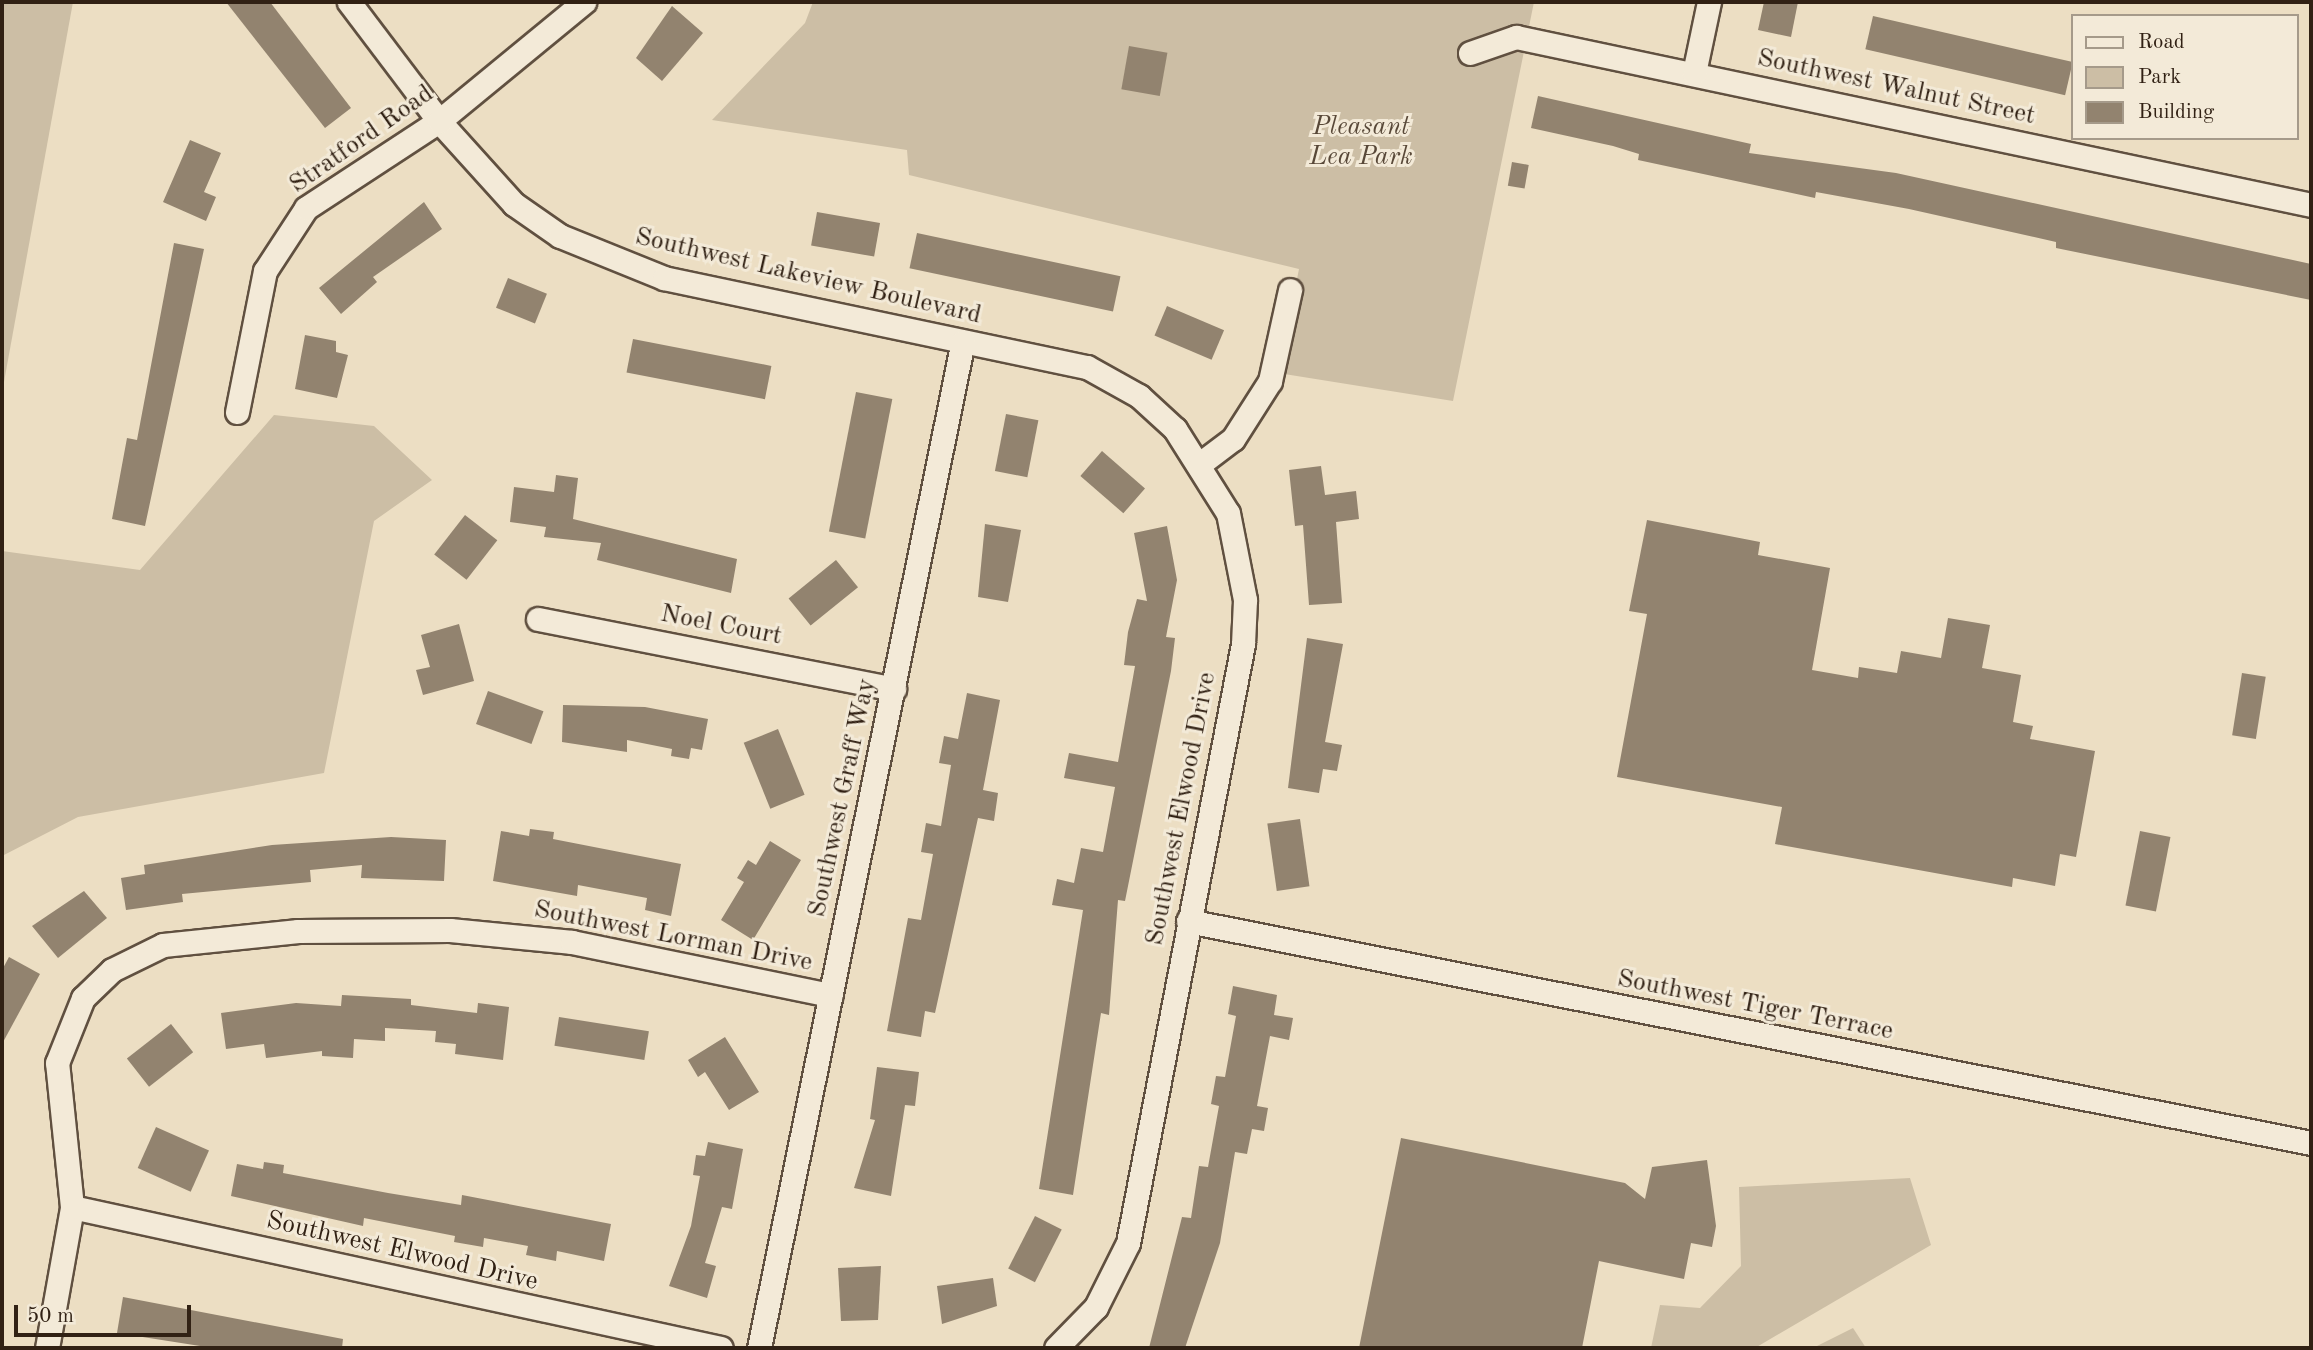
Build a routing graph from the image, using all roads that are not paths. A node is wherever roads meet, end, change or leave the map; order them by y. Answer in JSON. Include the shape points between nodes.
{"nodes":[{"id":1,"x":349,"y":2,"type":"edge"},
{"id":2,"x":584,"y":2,"type":"edge"},
{"id":3,"x":1709,"y":2,"type":"edge"},
{"id":4,"x":1470,"y":53,"type":"dead end"},
{"id":5,"x":1694,"y":73,"type":"junction"},
{"id":6,"x":439,"y":121,"type":"junction"},
{"id":7,"x":2311,"y":205,"type":"edge"},
{"id":8,"x":1290,"y":290,"type":"dead end"},
{"id":9,"x":963,"y":341,"type":"junction"},
{"id":10,"x":237,"y":412,"type":"dead end"},
{"id":11,"x":1201,"y":463,"type":"junction"},
{"id":12,"x":538,"y":619,"type":"dead end"},
{"id":13,"x":894,"y":689,"type":"junction"},
{"id":14,"x":1188,"y":921,"type":"junction"},
{"id":15,"x":831,"y":995,"type":"junction"},
{"id":16,"x":2311,"y":1143,"type":"edge"},
{"id":17,"x":72,"y":1207,"type":"junction"},
{"id":18,"x":47,"y":1348,"type":"edge"},
{"id":19,"x":721,"y":1348,"type":"edge"},
{"id":20,"x":759,"y":1348,"type":"edge"},
{"id":21,"x":1056,"y":1348,"type":"edge"}],
"edges":[{"from":1,"to":6,"type":"street","name":"Southwest Lakeview Boulevard"},
{"from":2,"to":6,"type":"street","name":"Stratford Road"},
{"from":3,"to":5,"type":"street"},
{"from":4,"to":5,"type":"street","name":"Southwest Walnut Street","via":[[1516,37]]},
{"from":5,"to":7,"type":"street","name":"Southwest Walnut Street"},
{"from":6,"to":9,"type":"street","name":"Southwest Lakeview Boulevard","via":[[514,204],[614,262]]},
{"from":6,"to":10,"type":"street","name":"Stratford Road","via":[[306,208],[265,271]]},
{"from":8,"to":11,"type":"street","via":[[1265,391],[1233,439]]},
{"from":9,"to":11,"type":"street","name":"Southwest Lakeview Boulevard","via":[[1087,367],[1139,396]]},
{"from":9,"to":13,"type":"street","name":"Southwest Graff Way"},
{"from":11,"to":14,"type":"street","name":"Southwest Elwood Drive","via":[[1228,513],[1245,600],[1243,644]]},
{"from":12,"to":13,"type":"street","name":"Noel Court"},
{"from":13,"to":15,"type":"street","name":"Southwest Graff Way"},
{"from":14,"to":16,"type":"street","name":"Southwest Tiger Terrace"},
{"from":14,"to":21,"type":"street","name":"Southwest Elwood Drive","via":[[1128,1243],[1096,1307]]},
{"from":15,"to":17,"type":"street","name":"Southwest Lorman Drive","via":[[572,942],[450,930],[298,931],[163,945],[112,970],[83,998],[57,1063]]},
{"from":15,"to":20,"type":"street","name":"Southwest Graff Way"},
{"from":17,"to":18,"type":"street","name":"Southwest Lorman Drive"},
{"from":17,"to":19,"type":"street","name":"Southwest Elwood Drive"}]}
